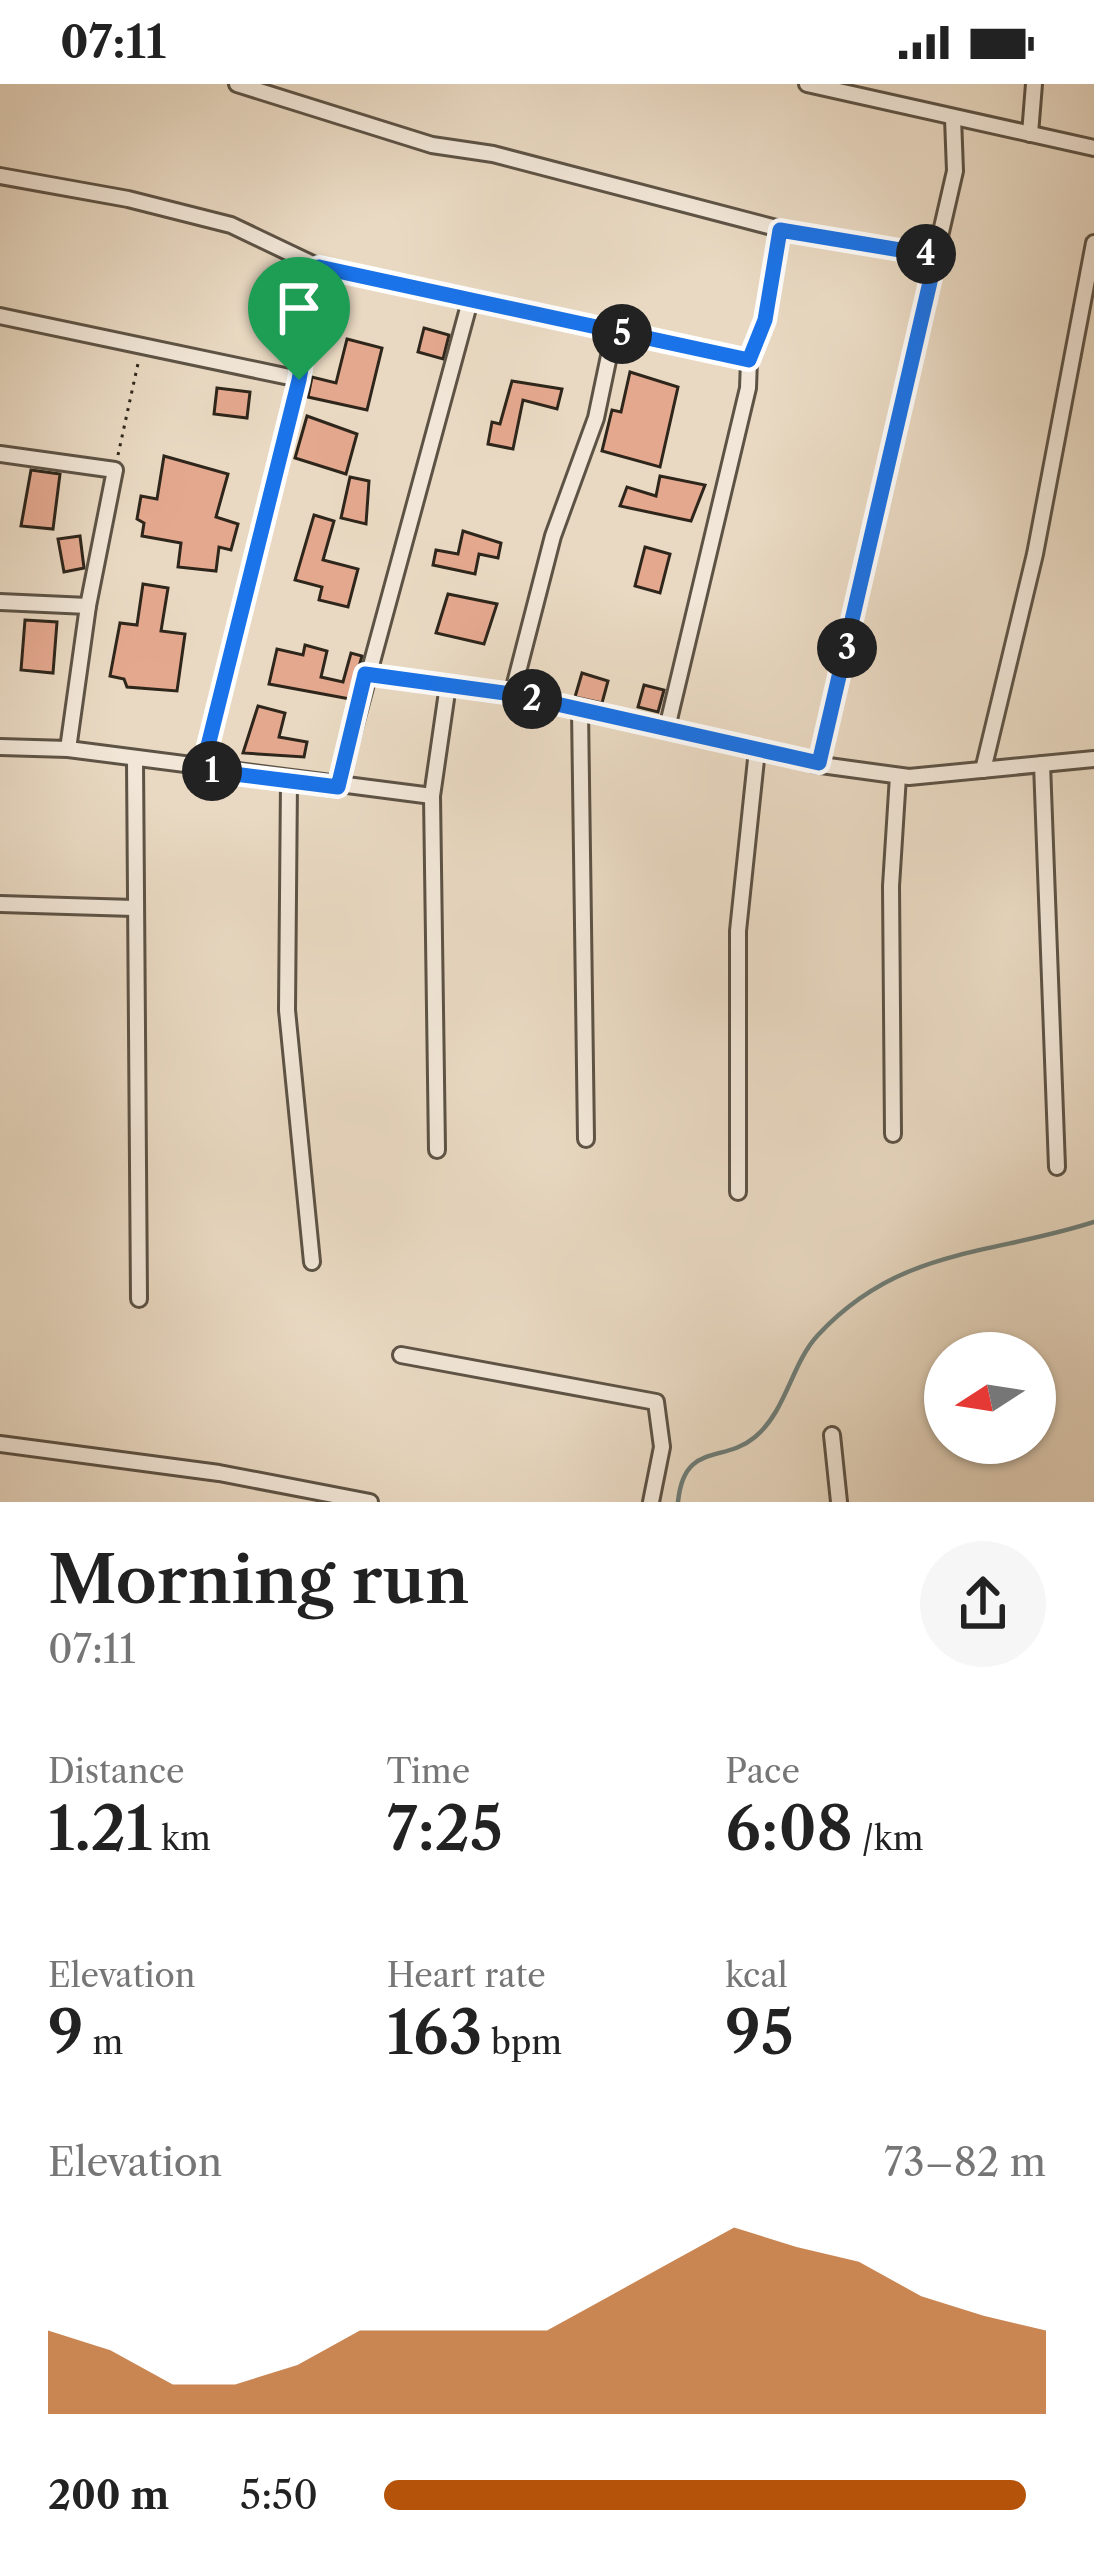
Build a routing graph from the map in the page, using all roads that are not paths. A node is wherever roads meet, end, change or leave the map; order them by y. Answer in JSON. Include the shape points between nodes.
{"nodes":[{"id":1,"x":237,"y":84,"type":"edge"},
{"id":2,"x":807,"y":84,"type":"edge"},
{"id":3,"x":1034,"y":84,"type":"edge"},
{"id":4,"x":876,"y":91,"type":"edge"},
{"id":5,"x":953,"y":118,"type":"junction"},
{"id":6,"x":1030,"y":134,"type":"junction"},
{"id":7,"x":1094,"y":148,"type":"edge"},
{"id":8,"x":0,"y":176,"type":"edge"},
{"id":9,"x":780,"y":230,"type":"junction"},
{"id":10,"x":1094,"y":243,"type":"edge"},
{"id":11,"x":936,"y":256,"type":"junction"},
{"id":12,"x":319,"y":267,"type":"junction"},
{"id":13,"x":470,"y":302,"type":"junction"},
{"id":14,"x":0,"y":316,"type":"edge"},
{"id":15,"x":614,"y":332,"type":"junction"},
{"id":16,"x":749,"y":360,"type":"junction"},
{"id":17,"x":299,"y":380,"type":"junction"},
{"id":18,"x":0,"y":454,"type":"edge"},
{"id":19,"x":0,"y":602,"type":"edge"},
{"id":20,"x":88,"y":606,"type":"junction"},
{"id":21,"x":365,"y":674,"type":"junction"},
{"id":22,"x":448,"y":686,"type":"junction"},
{"id":23,"x":512,"y":694,"type":"junction"},
{"id":24,"x":580,"y":710,"type":"junction"},
{"id":25,"x":667,"y":728,"type":"junction"},
{"id":26,"x":0,"y":747,"type":"edge"},
{"id":27,"x":68,"y":749,"type":"junction"},
{"id":28,"x":757,"y":750,"type":"junction"},
{"id":29,"x":1094,"y":759,"type":"edge"},
{"id":30,"x":135,"y":760,"type":"junction"},
{"id":31,"x":814,"y":764,"type":"junction"},
{"id":32,"x":1042,"y":764,"type":"junction"},
{"id":33,"x":202,"y":770,"type":"junction"},
{"id":34,"x":982,"y":770,"type":"junction"},
{"id":35,"x":898,"y":776,"type":"junction"},
{"id":36,"x":290,"y":781,"type":"junction"},
{"id":37,"x":338,"y":787,"type":"junction"},
{"id":38,"x":432,"y":796,"type":"junction"},
{"id":39,"x":0,"y":904,"type":"edge"},
{"id":40,"x":134,"y":908,"type":"junction"},
{"id":41,"x":893,"y":1134,"type":"dead end"},
{"id":42,"x":586,"y":1139,"type":"dead end"},
{"id":43,"x":437,"y":1150,"type":"dead end"},
{"id":44,"x":1057,"y":1167,"type":"dead end"},
{"id":45,"x":738,"y":1192,"type":"dead end"},
{"id":46,"x":312,"y":1262,"type":"dead end"},
{"id":47,"x":139,"y":1299,"type":"dead end"},
{"id":48,"x":401,"y":1355,"type":"dead end"},
{"id":49,"x":832,"y":1435,"type":"dead end"},
{"id":50,"x":0,"y":1444,"type":"edge"},
{"id":51,"x":370,"y":1502,"type":"edge"},
{"id":52,"x":651,"y":1502,"type":"edge"},
{"id":53,"x":839,"y":1502,"type":"edge"}],
"edges":[{"from":1,"to":9,"type":"street","via":[[364,127]]},
{"from":2,"to":4,"type":"street"},
{"from":3,"to":6,"type":"street"},
{"from":4,"to":5,"type":"street"},
{"from":5,"to":6,"type":"street"},
{"from":5,"to":11,"type":"street","via":[[955,171]]},
{"from":6,"to":7,"type":"street"},
{"from":8,"to":12,"type":"street","via":[[231,225]]},
{"from":9,"to":11,"type":"street"},
{"from":9,"to":16,"type":"street","via":[[765,320]]},
{"from":10,"to":34,"type":"street","via":[[1035,554]]},
{"from":11,"to":31,"type":"street","via":[[822,758]]},
{"from":12,"to":13,"type":"street"},
{"from":12,"to":17,"type":"street"},
{"from":13,"to":15,"type":"street"},
{"from":13,"to":21,"type":"street"},
{"from":14,"to":17,"type":"street"},
{"from":15,"to":16,"type":"street"},
{"from":15,"to":23,"type":"street"},
{"from":16,"to":25,"type":"street"},
{"from":17,"to":33,"type":"street"},
{"from":18,"to":20,"type":"street","via":[[115,470]]},
{"from":19,"to":20,"type":"street"},
{"from":20,"to":27,"type":"street"},
{"from":21,"to":22,"type":"street"},
{"from":21,"to":37,"type":"street"},
{"from":22,"to":23,"type":"street"},
{"from":22,"to":38,"type":"street"},
{"from":23,"to":24,"type":"street"},
{"from":24,"to":25,"type":"street"},
{"from":24,"to":42,"type":"street"},
{"from":25,"to":28,"type":"street"},
{"from":26,"to":27,"type":"street"},
{"from":27,"to":30,"type":"street"},
{"from":28,"to":31,"type":"street"},
{"from":28,"to":45,"type":"street","via":[[738,931]]},
{"from":29,"to":32,"type":"street"},
{"from":30,"to":33,"type":"street"},
{"from":30,"to":40,"type":"street"},
{"from":31,"to":35,"type":"street"},
{"from":32,"to":34,"type":"street"},
{"from":32,"to":44,"type":"street"},
{"from":33,"to":36,"type":"street"},
{"from":34,"to":35,"type":"street"},
{"from":35,"to":41,"type":"street"},
{"from":36,"to":37,"type":"street"},
{"from":36,"to":46,"type":"street","via":[[286,1010]]},
{"from":37,"to":38,"type":"street"},
{"from":38,"to":43,"type":"street"},
{"from":39,"to":40,"type":"street"},
{"from":40,"to":47,"type":"street"},
{"from":48,"to":52,"type":"street","via":[[656,1402],[662,1447]]},
{"from":49,"to":53,"type":"street"},
{"from":50,"to":51,"type":"street"}]}
